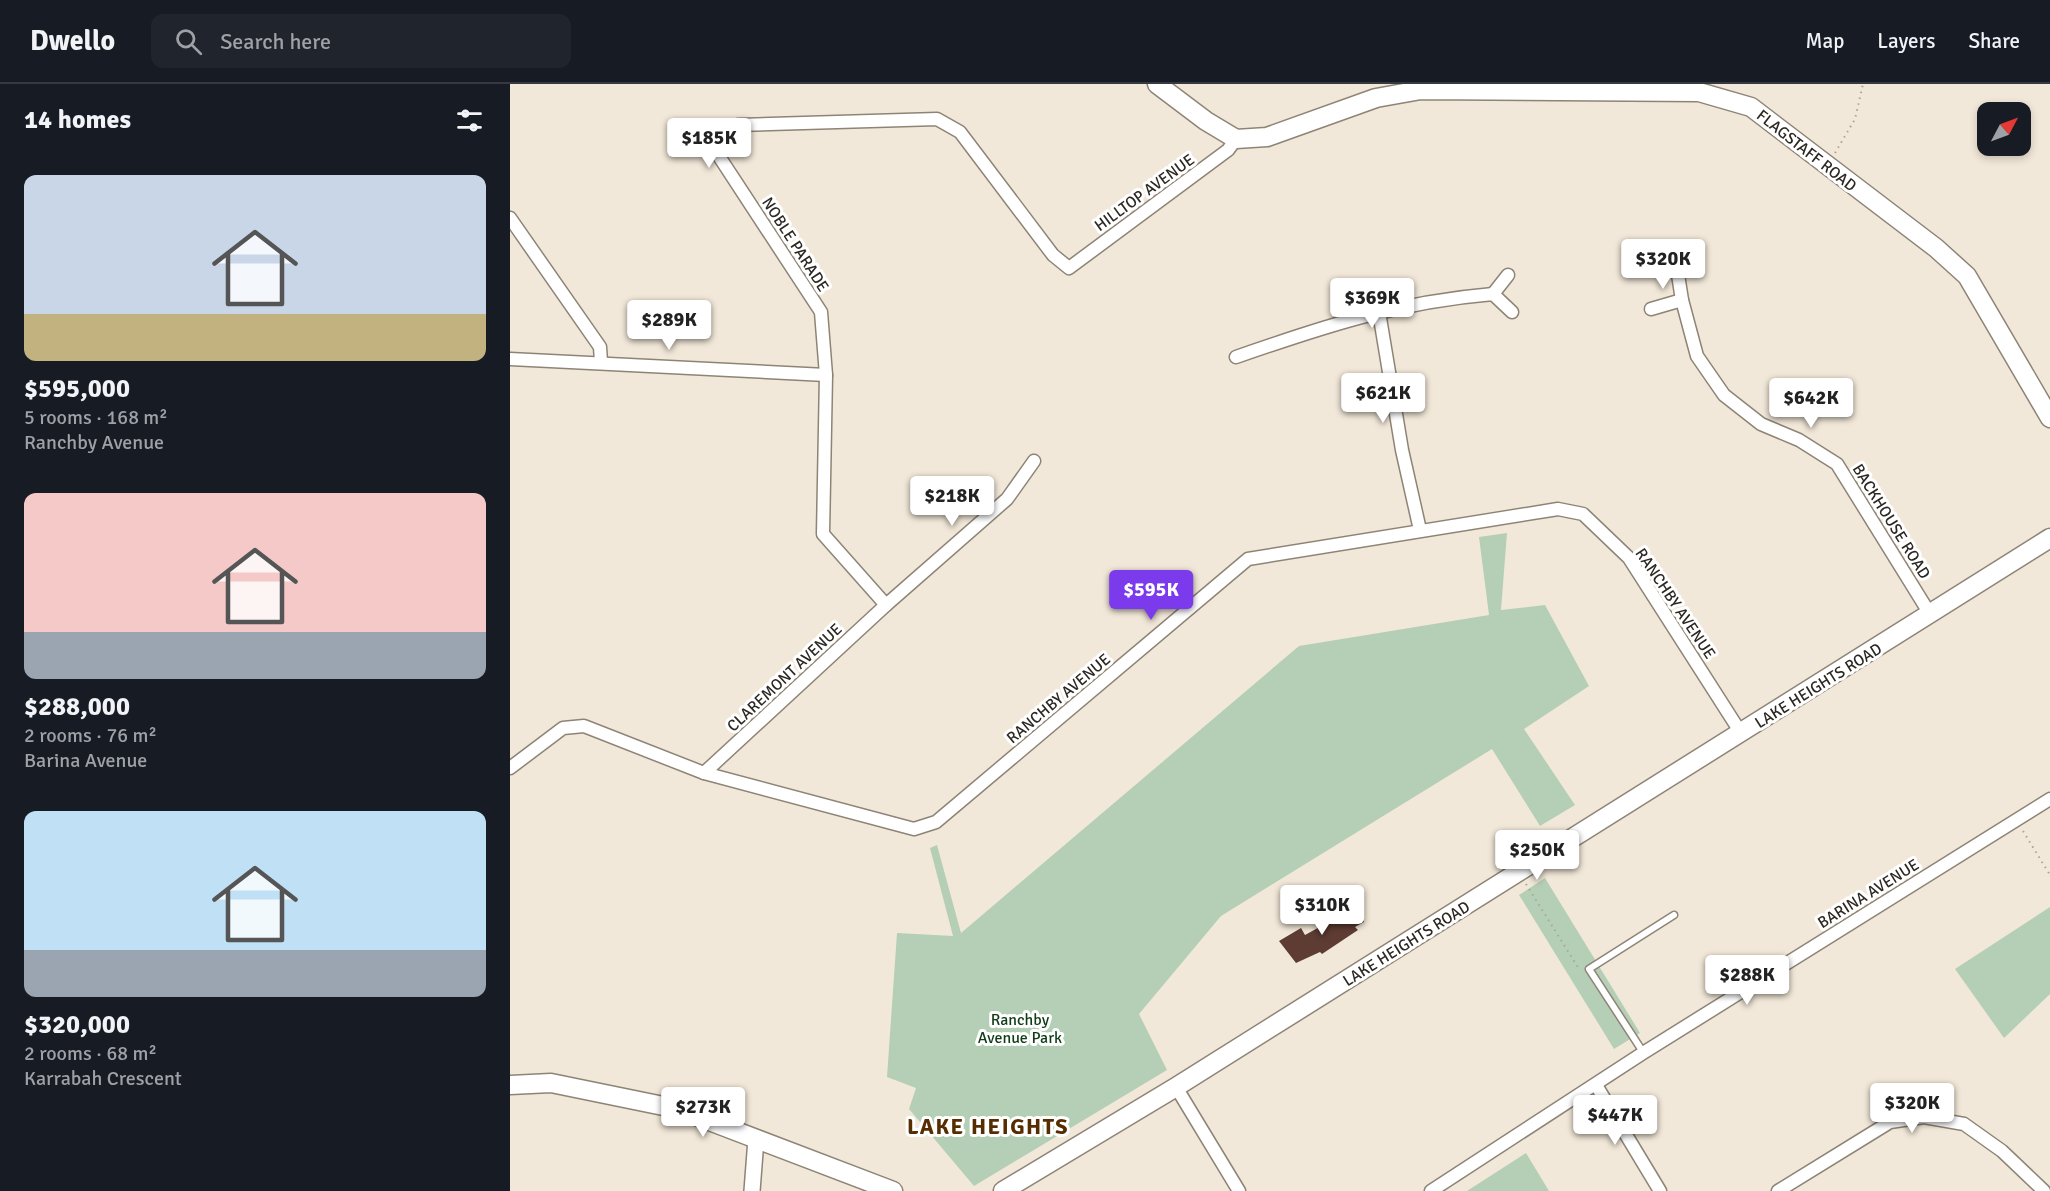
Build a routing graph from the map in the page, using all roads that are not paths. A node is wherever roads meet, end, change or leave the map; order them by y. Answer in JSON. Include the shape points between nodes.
{"nodes":[{"id":1,"x":1157,"y":84,"type":"edge"},
{"id":2,"x":1236,"y":139,"type":"junction"},
{"id":3,"x":510,"y":218,"type":"edge"},
{"id":4,"x":1676,"y":262,"type":"dead end"},
{"id":5,"x":1069,"y":268,"type":"joint"},
{"id":6,"x":1508,"y":275,"type":"dead end"},
{"id":7,"x":1493,"y":294,"type":"junction"},
{"id":8,"x":1682,"y":300,"type":"junction"},
{"id":9,"x":1651,"y":309,"type":"dead end"},
{"id":10,"x":1379,"y":312,"type":"junction"},
{"id":11,"x":1512,"y":312,"type":"dead end"},
{"id":12,"x":1236,"y":357,"type":"dead end"},
{"id":13,"x":510,"y":358,"type":"edge"},
{"id":14,"x":601,"y":362,"type":"junction"},
{"id":15,"x":826,"y":375,"type":"junction"},
{"id":16,"x":2050,"y":418,"type":"edge"},
{"id":17,"x":1034,"y":461,"type":"dead end"},
{"id":18,"x":1420,"y":530,"type":"junction"},
{"id":19,"x":2050,"y":538,"type":"edge"},
{"id":20,"x":886,"y":605,"type":"junction"},
{"id":21,"x":1930,"y":614,"type":"junction"},
{"id":22,"x":1741,"y":733,"type":"junction"},
{"id":23,"x":510,"y":768,"type":"edge"},
{"id":24,"x":704,"y":773,"type":"junction"},
{"id":25,"x":2050,"y":799,"type":"edge"},
{"id":26,"x":1674,"y":915,"type":"dead end"},
{"id":27,"x":1643,"y":1053,"type":"junction"},
{"id":28,"x":510,"y":1084,"type":"edge"},
{"id":29,"x":1596,"y":1085,"type":"junction"},
{"id":30,"x":1176,"y":1086,"type":"junction"},
{"id":31,"x":756,"y":1140,"type":"junction"},
{"id":32,"x":752,"y":1191,"type":"edge"},
{"id":33,"x":893,"y":1191,"type":"edge"},
{"id":34,"x":1003,"y":1191,"type":"edge"},
{"id":35,"x":1239,"y":1191,"type":"edge"},
{"id":36,"x":1431,"y":1191,"type":"edge"},
{"id":37,"x":1660,"y":1191,"type":"edge"},
{"id":38,"x":1778,"y":1191,"type":"edge"},
{"id":39,"x":2044,"y":1191,"type":"edge"}],
"edges":[{"from":1,"to":2,"type":"main road","via":[[1206,122]]},
{"from":2,"to":5,"type":"street","name":"HILLTOP AVENUE","via":[[1228,150]]},
{"from":2,"to":16,"type":"main road","name":"FLAGSTAFF ROAD","via":[[1267,137],[1376,98],[1421,90],[1699,92],[1751,107],[1967,276]]},
{"from":3,"to":14,"type":"street","via":[[600,346]]},
{"from":4,"to":8,"type":"street","name":"BACKHOUSE ROAD"},
{"from":5,"to":15,"type":"street","name":"NOBLE PARADE","via":[[1053,255],[960,132],[937,119],[738,125],[709,141],[821,312]]},
{"from":6,"to":7,"type":"street"},
{"from":7,"to":10,"type":"street","via":[[1442,299]]},
{"from":7,"to":11,"type":"street"},
{"from":8,"to":9,"type":"street"},
{"from":8,"to":21,"type":"street","name":"BACKHOUSE ROAD","via":[[1697,356],[1724,395],[1761,424],[1799,440],[1837,464]]},
{"from":10,"to":12,"type":"street"},
{"from":10,"to":18,"type":"street"},
{"from":13,"to":14,"type":"street"},
{"from":14,"to":15,"type":"street"},
{"from":15,"to":20,"type":"street","name":"NOBLE PARADE","via":[[823,534]]},
{"from":17,"to":20,"type":"street","name":"CLAREMONT AVENUE","via":[[1007,499]]},
{"from":18,"to":22,"type":"street","name":"RANCHBY AVENUE","via":[[1558,509],[1583,514],[1629,558]]},
{"from":18,"to":24,"type":"street","name":"RANCHBY AVENUE","via":[[1248,559],[936,822],[914,829]]},
{"from":19,"to":21,"type":"main road","name":"LAKE HEIGHTS ROAD"},
{"from":20,"to":24,"type":"street","name":"CLAREMONT AVENUE"},
{"from":21,"to":22,"type":"main road","name":"LAKE HEIGHTS ROAD"},
{"from":22,"to":30,"type":"main road","name":"LAKE HEIGHTS ROAD"},
{"from":23,"to":24,"type":"street","name":"RANCHBY AVENUE","via":[[563,728],[584,726]]},
{"from":25,"to":27,"type":"street","name":"BARINA AVENUE"},
{"from":26,"to":27,"type":"lane","via":[[1589,969]]},
{"from":27,"to":29,"type":"street","name":"BARINA AVENUE"},
{"from":28,"to":31,"type":"main road","via":[[551,1083],[678,1109]]},
{"from":29,"to":36,"type":"street","name":"BARINA AVENUE"},
{"from":29,"to":37,"type":"street"},
{"from":30,"to":34,"type":"main road","name":"LAKE HEIGHTS ROAD"},
{"from":30,"to":35,"type":"street"},
{"from":31,"to":32,"type":"street"},
{"from":31,"to":33,"type":"main road"},
{"from":38,"to":39,"type":"street","via":[[1890,1122],[1924,1117],[1964,1124],[2002,1151]]}]}
